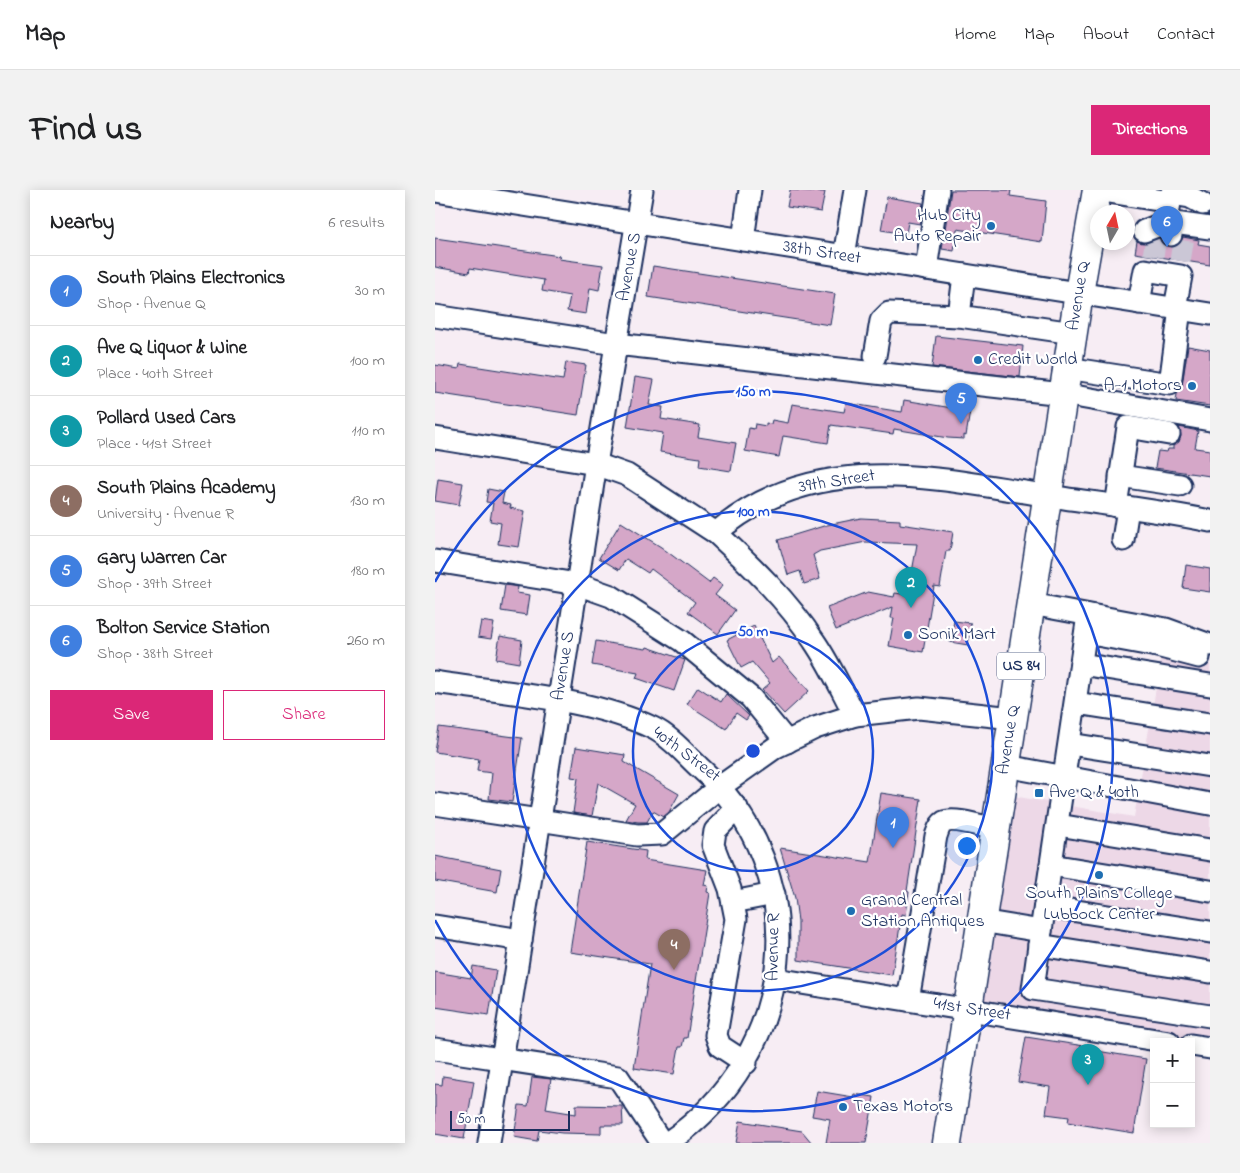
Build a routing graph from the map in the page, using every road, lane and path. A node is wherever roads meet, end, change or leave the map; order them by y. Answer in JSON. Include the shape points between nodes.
{"nodes":[{"id":1,"x":642,"y":190,"type":"edge"},
{"id":2,"x":750,"y":190,"type":"edge"},
{"id":3,"x":855,"y":190,"type":"edge"},
{"id":4,"x":939,"y":190,"type":"edge"},
{"id":5,"x":1097,"y":190,"type":"edge"},
{"id":6,"x":435,"y":192,"type":"edge"},
{"id":7,"x":1181,"y":212,"type":"edge"},
{"id":8,"x":637,"y":223,"type":"junction"},
{"id":9,"x":743,"y":240,"type":"junction"},
{"id":10,"x":844,"y":256,"type":"junction"},
{"id":11,"x":926,"y":269,"type":"junction"},
{"id":12,"x":964,"y":275,"type":"junction"},
{"id":13,"x":1079,"y":293,"type":"junction"},
{"id":14,"x":1139,"y":303,"type":"junction"},
{"id":15,"x":1178,"y":309,"type":"junction"},
{"id":16,"x":1210,"y":314,"type":"edge"},
{"id":17,"x":435,"y":316,"type":"edge"},
{"id":18,"x":959,"y":316,"type":"junction"},
{"id":19,"x":1073,"y":333,"type":"junction"},
{"id":20,"x":616,"y":344,"type":"junction"},
{"id":21,"x":875,"y":356,"type":"dead end"},
{"id":22,"x":1065,"y":381,"type":"junction"},
{"id":23,"x":1210,"y":420,"type":"edge"},
{"id":24,"x":1169,"y":434,"type":"dead end"},
{"id":25,"x":435,"y":438,"type":"edge"},
{"id":26,"x":596,"y":464,"type":"junction"},
{"id":27,"x":1121,"y":476,"type":"junction"},
{"id":28,"x":1180,"y":485,"type":"dead end"},
{"id":29,"x":1047,"y":496,"type":"junction"},
{"id":30,"x":1122,"y":507,"type":"junction"},
{"id":31,"x":1210,"y":521,"type":"edge"},
{"id":32,"x":716,"y":533,"type":"junction"},
{"id":33,"x":1123,"y":540,"type":"dead end"},
{"id":34,"x":435,"y":561,"type":"edge"},
{"id":35,"x":577,"y":584,"type":"junction"},
{"id":36,"x":1031,"y":604,"type":"junction"},
{"id":37,"x":1087,"y":624,"type":"junction"},
{"id":38,"x":1204,"y":651,"type":"edge"},
{"id":39,"x":1081,"y":664,"type":"junction"},
{"id":40,"x":435,"y":682,"type":"edge"},
{"id":41,"x":1210,"y":685,"type":"edge"},
{"id":42,"x":559,"y":702,"type":"junction"},
{"id":43,"x":1076,"y":703,"type":"junction"},
{"id":44,"x":855,"y":715,"type":"junction"},
{"id":45,"x":1013,"y":718,"type":"junction"},
{"id":46,"x":1210,"y":724,"type":"edge"},
{"id":47,"x":787,"y":742,"type":"junction"},
{"id":48,"x":1070,"y":744,"type":"junction"},
{"id":49,"x":1005,"y":766,"type":"junction"},
{"id":50,"x":1210,"y":766,"type":"edge"},
{"id":51,"x":1065,"y":776,"type":"junction"},
{"id":52,"x":721,"y":786,"type":"junction"},
{"id":53,"x":435,"y":804,"type":"edge"},
{"id":54,"x":1210,"y":804,"type":"edge"},
{"id":55,"x":737,"y":808,"type":"junction"},
{"id":56,"x":540,"y":821,"type":"junction"},
{"id":57,"x":1058,"y":825,"type":"junction"},
{"id":58,"x":996,"y":829,"type":"junction"},
{"id":59,"x":1210,"y":850,"type":"edge"},
{"id":60,"x":1051,"y":865,"type":"junction"},
{"id":61,"x":1210,"y":891,"type":"edge"},
{"id":62,"x":774,"y":894,"type":"junction"},
{"id":63,"x":733,"y":902,"type":"junction"},
{"id":64,"x":1045,"y":906,"type":"junction"},
{"id":65,"x":981,"y":921,"type":"junction"},
{"id":66,"x":435,"y":926,"type":"edge"},
{"id":67,"x":1210,"y":932,"type":"edge"},
{"id":68,"x":1040,"y":938,"type":"junction"},
{"id":69,"x":521,"y":940,"type":"junction"},
{"id":70,"x":1210,"y":972,"type":"edge"},
{"id":71,"x":776,"y":979,"type":"junction"},
{"id":72,"x":908,"y":1000,"type":"junction"},
{"id":73,"x":968,"y":1009,"type":"junction"},
{"id":74,"x":1210,"y":1016,"type":"edge"},
{"id":75,"x":1150,"y":1039,"type":"edge"},
{"id":76,"x":1195,"y":1046,"type":"edge"},
{"id":77,"x":1210,"y":1048,"type":"edge"},
{"id":78,"x":435,"y":1049,"type":"edge"},
{"id":79,"x":502,"y":1060,"type":"junction"},
{"id":80,"x":745,"y":1063,"type":"junction"},
{"id":81,"x":489,"y":1143,"type":"edge"},
{"id":82,"x":661,"y":1143,"type":"edge"},
{"id":83,"x":667,"y":1143,"type":"edge"},
{"id":84,"x":947,"y":1143,"type":"edge"}],
"edges":[{"from":1,"to":8,"type":"street","name":"Avenue S"},
{"from":2,"to":9,"type":"street"},
{"from":3,"to":10,"type":"street"},
{"from":4,"to":11,"type":"street"},
{"from":5,"to":7,"type":"street"},
{"from":5,"to":13,"type":"highway","name":"Avenue Q","number":"US 84"},
{"from":6,"to":8,"type":"street","name":"38th Street"},
{"from":8,"to":9,"type":"street","name":"38th Street"},
{"from":8,"to":20,"type":"street","name":"Avenue S"},
{"from":9,"to":10,"type":"street","name":"38th Street"},
{"from":10,"to":11,"type":"street","name":"38th Street"},
{"from":11,"to":12,"type":"street","name":"38th Street"},
{"from":12,"to":13,"type":"street","name":"38th Street"},
{"from":12,"to":18,"type":"street"},
{"from":13,"to":14,"type":"street","name":"38th Street"},
{"from":13,"to":19,"type":"highway","name":"Avenue Q","number":"US 84"},
{"from":14,"to":15,"type":"street","name":"38th Street"},
{"from":14,"to":15,"type":"street","via":[[1145,270],[1160,261],[1181,276]]},
{"from":15,"to":16,"type":"street","name":"38th Street"},
{"from":15,"to":22,"type":"street","via":[[1170,384]]},
{"from":17,"to":20,"type":"street"},
{"from":18,"to":19,"type":"street"},
{"from":18,"to":21,"type":"street","via":[[889,313],[881,321]]},
{"from":19,"to":22,"type":"highway","name":"Avenue Q","number":"US 84"},
{"from":20,"to":22,"type":"street"},
{"from":20,"to":26,"type":"street","name":"Avenue S"},
{"from":22,"to":23,"type":"street"},
{"from":22,"to":29,"type":"highway","name":"Avenue Q","number":"US 84"},
{"from":24,"to":27,"type":"street","via":[[1128,427]]},
{"from":25,"to":26,"type":"street"},
{"from":26,"to":32,"type":"street","via":[[627,475]]},
{"from":26,"to":35,"type":"street","name":"Avenue S"},
{"from":27,"to":28,"type":"street"},
{"from":27,"to":30,"type":"street"},
{"from":29,"to":30,"type":"street","name":"39th Street"},
{"from":29,"to":32,"type":"street","name":"39th Street","via":[[915,475],[860,476],[821,482],[761,500]]},
{"from":29,"to":36,"type":"highway","name":"Avenue Q","number":"US 84"},
{"from":30,"to":31,"type":"street","name":"39th Street"},
{"from":30,"to":33,"type":"street"},
{"from":32,"to":44,"type":"street","via":[[752,566],[815,641]]},
{"from":34,"to":35,"type":"street"},
{"from":35,"to":42,"type":"street","name":"Avenue S"},
{"from":35,"to":47,"type":"street","via":[[611,596],[682,641],[751,698]]},
{"from":36,"to":37,"type":"street"},
{"from":36,"to":45,"type":"highway","name":"Avenue Q","number":"US 84"},
{"from":37,"to":38,"type":"street","via":[[1166,629]]},
{"from":37,"to":39,"type":"street"},
{"from":39,"to":41,"type":"street"},
{"from":39,"to":43,"type":"street"},
{"from":40,"to":42,"type":"street","name":"40th Street"},
{"from":42,"to":52,"type":"street","name":"40th Street","via":[[654,728]]},
{"from":42,"to":56,"type":"street","name":"Avenue S"},
{"from":43,"to":46,"type":"street"},
{"from":43,"to":48,"type":"street"},
{"from":44,"to":45,"type":"street","name":"40th Street","via":[[919,708]]},
{"from":44,"to":47,"type":"street","name":"40th Street","via":[[815,728]]},
{"from":45,"to":49,"type":"highway","name":"Avenue Q","number":"US 84"},
{"from":47,"to":52,"type":"street","name":"40th Street"},
{"from":48,"to":50,"type":"street"},
{"from":48,"to":51,"type":"street"},
{"from":49,"to":51,"type":"street"},
{"from":49,"to":58,"type":"highway","name":"Avenue Q","number":"US 84"},
{"from":51,"to":54,"type":"street"},
{"from":51,"to":57,"type":"street"},
{"from":52,"to":55,"type":"street","name":"Avenue R"},
{"from":52,"to":56,"type":"street","via":[[662,834],[637,835]]},
{"from":53,"to":56,"type":"street"},
{"from":55,"to":62,"type":"street","name":"Avenue R","via":[[761,852]]},
{"from":55,"to":63,"type":"street","via":[[715,831],[713,845]]},
{"from":56,"to":69,"type":"street","name":"Avenue S"},
{"from":57,"to":59,"type":"street"},
{"from":57,"to":60,"type":"street"},
{"from":58,"to":65,"type":"highway","name":"Avenue Q","number":"US 84"},
{"from":58,"to":72,"type":"street","via":[[955,821],[945,821],[939,826]]},
{"from":60,"to":61,"type":"street"},
{"from":60,"to":64,"type":"street"},
{"from":62,"to":63,"type":"street"},
{"from":62,"to":71,"type":"street","name":"Avenue R","via":[[778,926]]},
{"from":63,"to":80,"type":"street","via":[[736,919],[716,1035],[719,1046]]},
{"from":64,"to":67,"type":"street"},
{"from":64,"to":68,"type":"street"},
{"from":65,"to":68,"type":"street"},
{"from":65,"to":73,"type":"highway","name":"Avenue Q","number":"US 84"},
{"from":66,"to":69,"type":"street"},
{"from":68,"to":70,"type":"street"},
{"from":68,"to":74,"type":"street","via":[[1033,989]]},
{"from":69,"to":79,"type":"street","name":"Avenue S"},
{"from":71,"to":72,"type":"street","name":"41st Street"},
{"from":71,"to":80,"type":"street","name":"Avenue R","via":[[760,1033]]},
{"from":72,"to":73,"type":"street","name":"41st Street"},
{"from":73,"to":75,"type":"street","name":"41st Street"},
{"from":73,"to":84,"type":"highway","name":"Avenue Q","number":"US 84"},
{"from":76,"to":77,"type":"street"},
{"from":78,"to":79,"type":"street"},
{"from":79,"to":81,"type":"street","name":"Avenue S"},
{"from":79,"to":82,"type":"street","via":[[618,1077]]},
{"from":80,"to":83,"type":"street","name":"Avenue R","via":[[724,1093]]}]}
